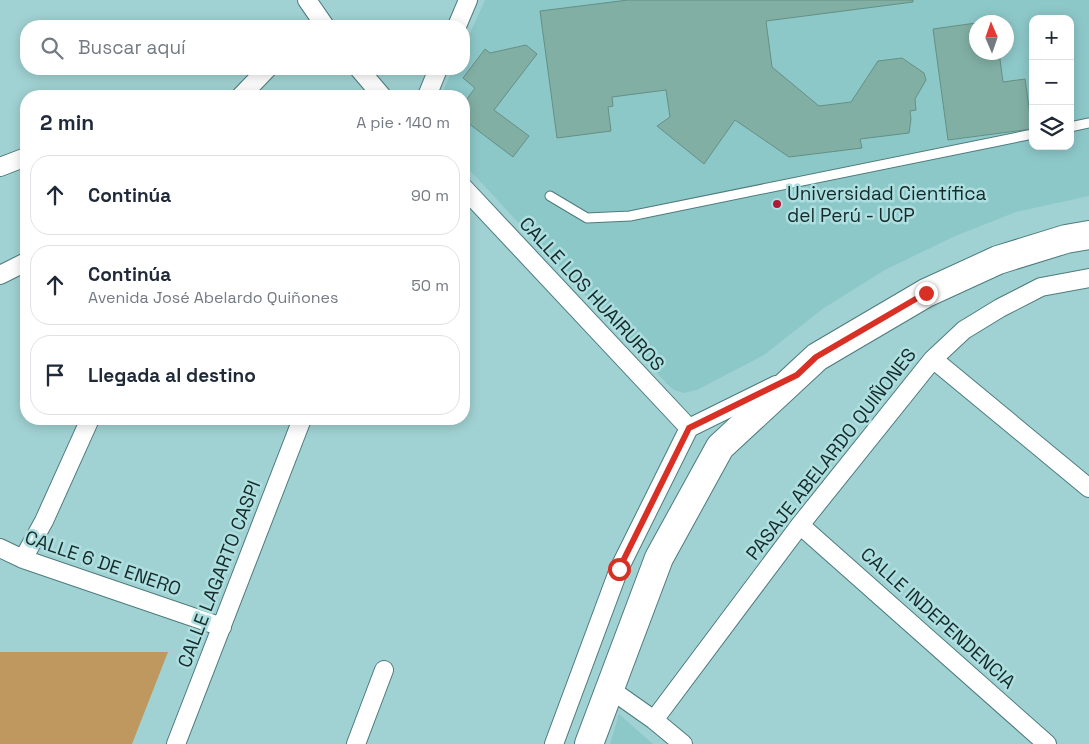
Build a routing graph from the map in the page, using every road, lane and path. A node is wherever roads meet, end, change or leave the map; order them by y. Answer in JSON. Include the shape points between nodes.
{"nodes":[{"id":1,"x":307,"y":0,"type":"edge"},
{"id":2,"x":468,"y":0,"type":"edge"},
{"id":3,"x":316,"y":20,"type":"edge"},
{"id":4,"x":460,"y":20,"type":"edge"},
{"id":5,"x":261,"y":75,"type":"edge"},
{"id":6,"x":365,"y":75,"type":"edge"},
{"id":7,"x":435,"y":75,"type":"edge"},
{"id":8,"x":246,"y":90,"type":"edge"},
{"id":9,"x":377,"y":90,"type":"edge"},
{"id":10,"x":429,"y":90,"type":"edge"},
{"id":11,"x":1089,"y":123,"type":"edge"},
{"id":12,"x":1074,"y":126,"type":"edge"},
{"id":13,"x":1029,"y":135,"type":"edge"},
{"id":14,"x":20,"y":159,"type":"edge"},
{"id":15,"x":0,"y":167,"type":"edge"},
{"id":16,"x":470,"y":194,"type":"edge"},
{"id":17,"x":550,"y":196,"type":"dead end"},
{"id":18,"x":1089,"y":235,"type":"edge"},
{"id":19,"x":20,"y":265,"type":"edge"},
{"id":20,"x":0,"y":275,"type":"edge"},
{"id":21,"x":1089,"y":278,"type":"edge"},
{"id":22,"x":933,"y":359,"type":"junction"},
{"id":23,"x":797,"y":375,"type":"junction"},
{"id":24,"x":87,"y":425,"type":"edge"},
{"id":25,"x":300,"y":425,"type":"edge"},
{"id":26,"x":689,"y":428,"type":"junction"},
{"id":27,"x":1089,"y":488,"type":"edge"},
{"id":28,"x":800,"y":525,"type":"junction"},
{"id":29,"x":0,"y":548,"type":"edge"},
{"id":30,"x":23,"y":559,"type":"junction"},
{"id":31,"x":222,"y":627,"type":"junction"},
{"id":32,"x":384,"y":670,"type":"dead end"},
{"id":33,"x":610,"y":689,"type":"junction"},
{"id":34,"x":654,"y":720,"type":"junction"},
{"id":35,"x":176,"y":744,"type":"edge"},
{"id":36,"x":356,"y":744,"type":"edge"},
{"id":37,"x":554,"y":744,"type":"edge"},
{"id":38,"x":589,"y":744,"type":"edge"},
{"id":39,"x":684,"y":744,"type":"edge"},
{"id":40,"x":1047,"y":744,"type":"edge"}],
"edges":[{"from":1,"to":3,"type":"street"},
{"from":2,"to":4,"type":"street"},
{"from":5,"to":8,"type":"street"},
{"from":6,"to":9,"type":"street"},
{"from":7,"to":10,"type":"street"},
{"from":11,"to":12,"type":"lane"},
{"from":13,"to":17,"type":"lane","via":[[630,216],[587,218]]},
{"from":14,"to":15,"type":"street"},
{"from":16,"to":26,"type":"street","name":"CALLE LOS HUAIRUROS"},
{"from":18,"to":23,"type":"main road","via":[[998,260],[926,293],[816,357]]},
{"from":19,"to":20,"type":"street"},
{"from":21,"to":22,"type":"street","name":"PASAJE ABELARDO QUIÑONES","via":[[1041,287],[1000,308],[964,330]]},
{"from":22,"to":27,"type":"street"},
{"from":22,"to":28,"type":"street","name":"PASAJE ABELARDO QUIÑONES"},
{"from":23,"to":26,"type":"street"},
{"from":23,"to":33,"type":"main road","via":[[720,447],[659,558]]},
{"from":24,"to":30,"type":"street"},
{"from":25,"to":31,"type":"street","name":"CALLE LAGARTO CASPI"},
{"from":26,"to":37,"type":"street","via":[[619,569]]},
{"from":28,"to":34,"type":"street","name":"PASAJE ABELARDO QUIÑONES"},
{"from":28,"to":40,"type":"street","name":"CALLE INDEPENDENCIA"},
{"from":29,"to":30,"type":"street","name":"CALLE 6 DE ENERO"},
{"from":30,"to":31,"type":"street","name":"CALLE 6 DE ENERO"},
{"from":31,"to":35,"type":"street","name":"CALLE LAGARTO CASPI"},
{"from":32,"to":36,"type":"street"},
{"from":33,"to":34,"type":"street"},
{"from":33,"to":38,"type":"main road"},
{"from":34,"to":39,"type":"street"}]}
